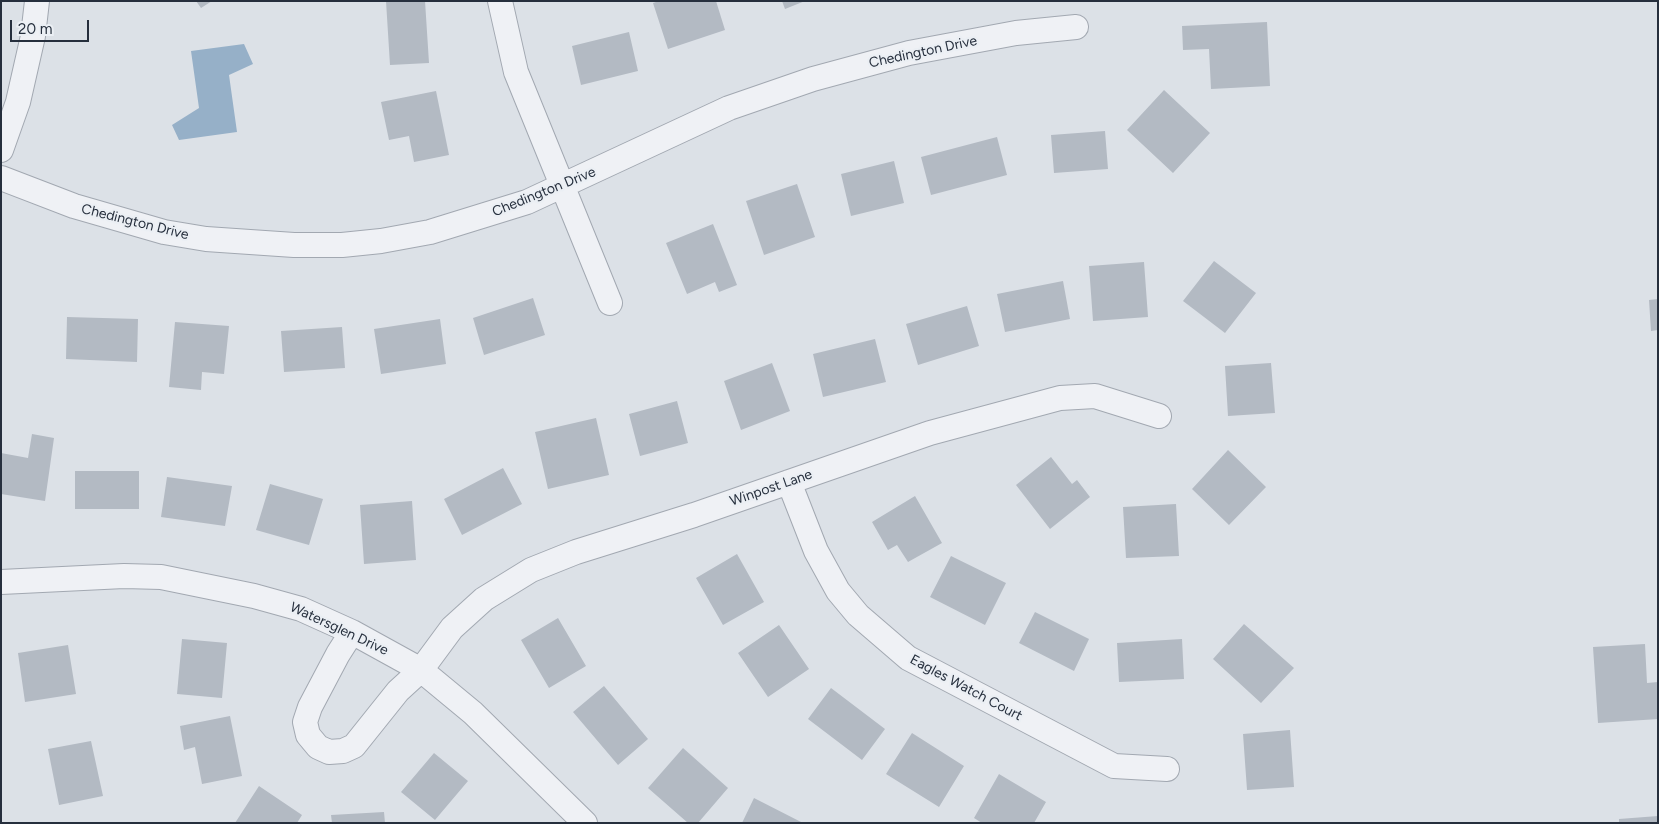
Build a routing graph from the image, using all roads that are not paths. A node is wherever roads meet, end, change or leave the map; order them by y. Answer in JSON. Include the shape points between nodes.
{"nodes":[{"id":1,"x":37,"y":1,"type":"edge"},
{"id":2,"x":500,"y":1,"type":"edge"},
{"id":3,"x":1076,"y":27,"type":"dead end"},
{"id":4,"x":1,"y":150,"type":"edge"},
{"id":5,"x":1,"y":178,"type":"edge"},
{"id":6,"x":561,"y":187,"type":"junction"},
{"id":7,"x":610,"y":302,"type":"dead end"},
{"id":8,"x":1159,"y":416,"type":"dead end"},
{"id":9,"x":789,"y":482,"type":"junction"},
{"id":10,"x":1,"y":582,"type":"edge"},
{"id":11,"x":352,"y":632,"type":"junction"},
{"id":12,"x":421,"y":670,"type":"junction"},
{"id":13,"x":1167,"y":769,"type":"dead end"},
{"id":14,"x":585,"y":823,"type":"edge"}],
"edges":[{"from":1,"to":4,"type":"street","via":[[33,36],[18,102]]},
{"from":2,"to":6,"type":"street","via":[[516,72]]},
{"from":3,"to":6,"type":"street","name":"Chedington Drive","via":[[1016,33],[909,53],[812,79],[729,108]]},
{"from":5,"to":6,"type":"street","name":"Chedington Drive","via":[[74,206],[164,232],[215,240],[294,245],[342,245],[430,232],[527,202]]},
{"from":6,"to":7,"type":"street"},
{"from":8,"to":9,"type":"street","name":"Winpost Lane","via":[[1095,396],[1060,398],[930,433]]},
{"from":9,"to":12,"type":"street","name":"Winpost Lane","via":[[576,552],[532,570],[484,599],[452,628]]},
{"from":9,"to":13,"type":"street","name":"Eagles Watch Court","via":[[816,551],[838,590],[858,615],[908,658],[1114,766]]},
{"from":10,"to":11,"type":"street","name":"Watersglen Drive","via":[[161,577],[301,609]]},
{"from":11,"to":12,"type":"street","name":"Watersglen Drive"},
{"from":11,"to":12,"type":"street","name":"Winpost Lane","via":[[310,707],[305,722],[308,735],[318,747],[329,752],[354,746],[398,691]]},
{"from":12,"to":14,"type":"street","name":"Watersglen Drive","via":[[473,713]]}]}
